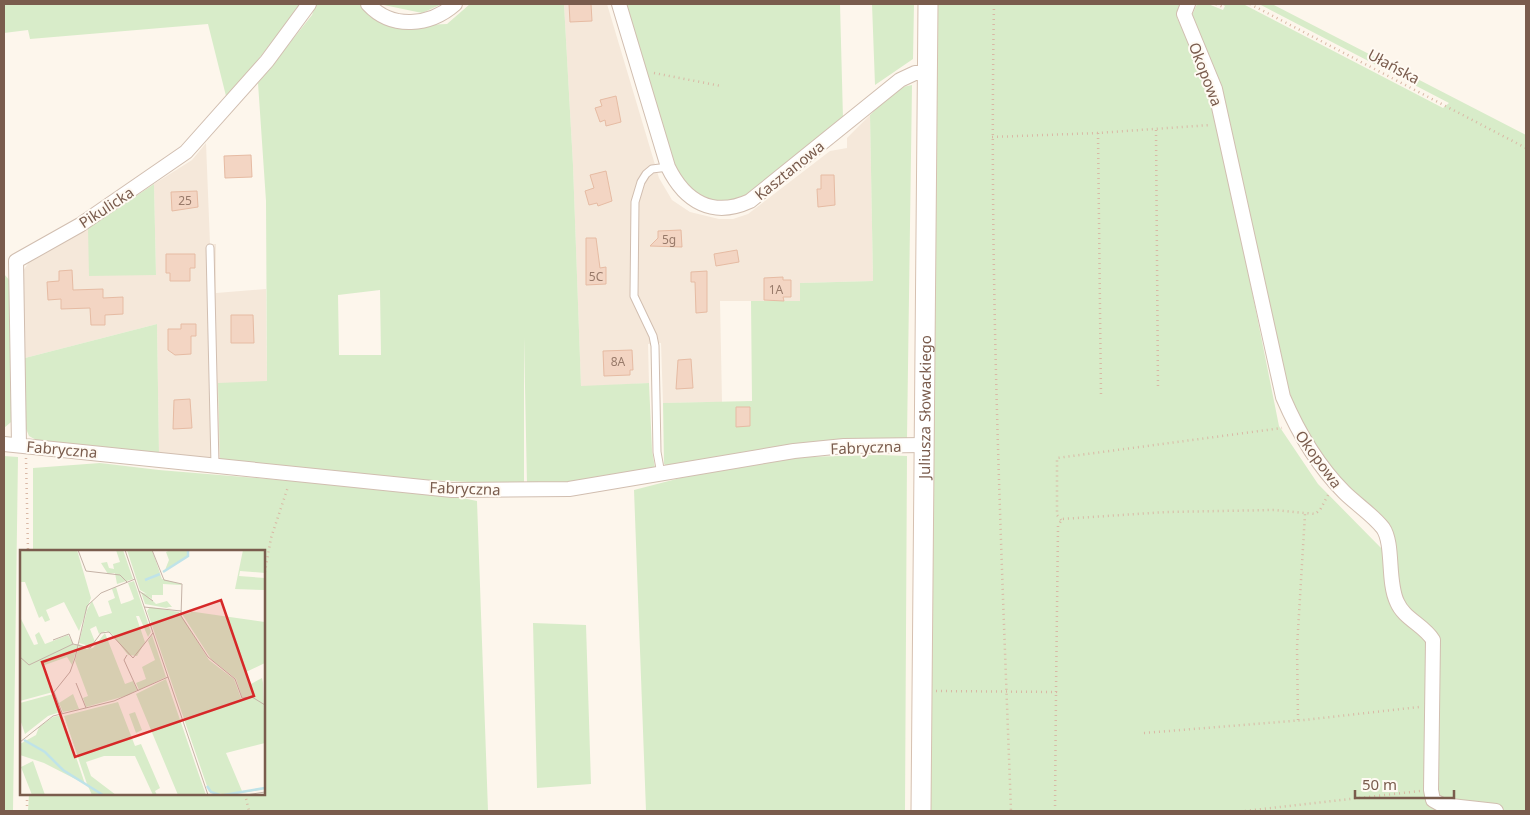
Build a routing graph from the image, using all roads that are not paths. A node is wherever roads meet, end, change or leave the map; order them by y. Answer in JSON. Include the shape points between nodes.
{"nodes":[{"id":1,"x":309,"y":4,"type":"edge"},
{"id":2,"x":368,"y":4,"type":"edge"},
{"id":3,"x":455,"y":4,"type":"edge"},
{"id":4,"x":619,"y":4,"type":"edge"},
{"id":5,"x":928,"y":4,"type":"edge"},
{"id":6,"x":1188,"y":4,"type":"edge"},
{"id":7,"x":928,"y":73,"type":"junction"},
{"id":8,"x":668,"y":167,"type":"junction"},
{"id":9,"x":210,"y":248,"type":"dead end"},
{"id":10,"x":4,"y":444,"type":"edge"},
{"id":11,"x":19,"y":445,"type":"junction"},
{"id":12,"x":924,"y":445,"type":"junction"},
{"id":13,"x":215,"y":465,"type":"junction"},
{"id":14,"x":662,"y":475,"type":"junction"},
{"id":15,"x":921,"y":811,"type":"edge"},
{"id":16,"x":1496,"y":811,"type":"edge"}],
"edges":[{"from":1,"to":11,"type":"street","name":"Pikulicka","via":[[267,61],[186,152],[80,225],[16,261]]},
{"from":2,"to":3,"type":"street","via":[[390,18],[414,23],[438,16]]},
{"from":4,"to":8,"type":"street","name":"Kasztanowa"},
{"from":5,"to":7,"type":"street","name":"Juliusza Słowackiego"},
{"from":6,"to":16,"type":"street","name":"Okopowa","via":[[1184,14],[1215,89],[1283,396],[1300,436],[1335,483],[1384,528],[1388,541],[1390,581],[1397,603],[1433,640],[1433,800],[1442,805]]},
{"from":7,"to":8,"type":"street","name":"Kasztanowa","via":[[915,73],[900,80],[765,190],[741,205],[715,208],[698,202],[680,188]]},
{"from":7,"to":12,"type":"street","name":"Juliusza Słowackiego"},
{"from":8,"to":14,"type":"lane","via":[[652,169],[646,174],[635,202],[634,296],[655,346],[656,452]]},
{"from":9,"to":13,"type":"lane"},
{"from":10,"to":11,"type":"street","name":"Fabryczna"},
{"from":11,"to":13,"type":"street","name":"Fabryczna"},
{"from":12,"to":14,"type":"street","name":"Fabryczna","via":[[844,446],[794,451]]},
{"from":12,"to":15,"type":"street","name":"Juliusza Słowackiego"},
{"from":13,"to":14,"type":"street","name":"Fabryczna","via":[[452,490],[569,489]]}]}
